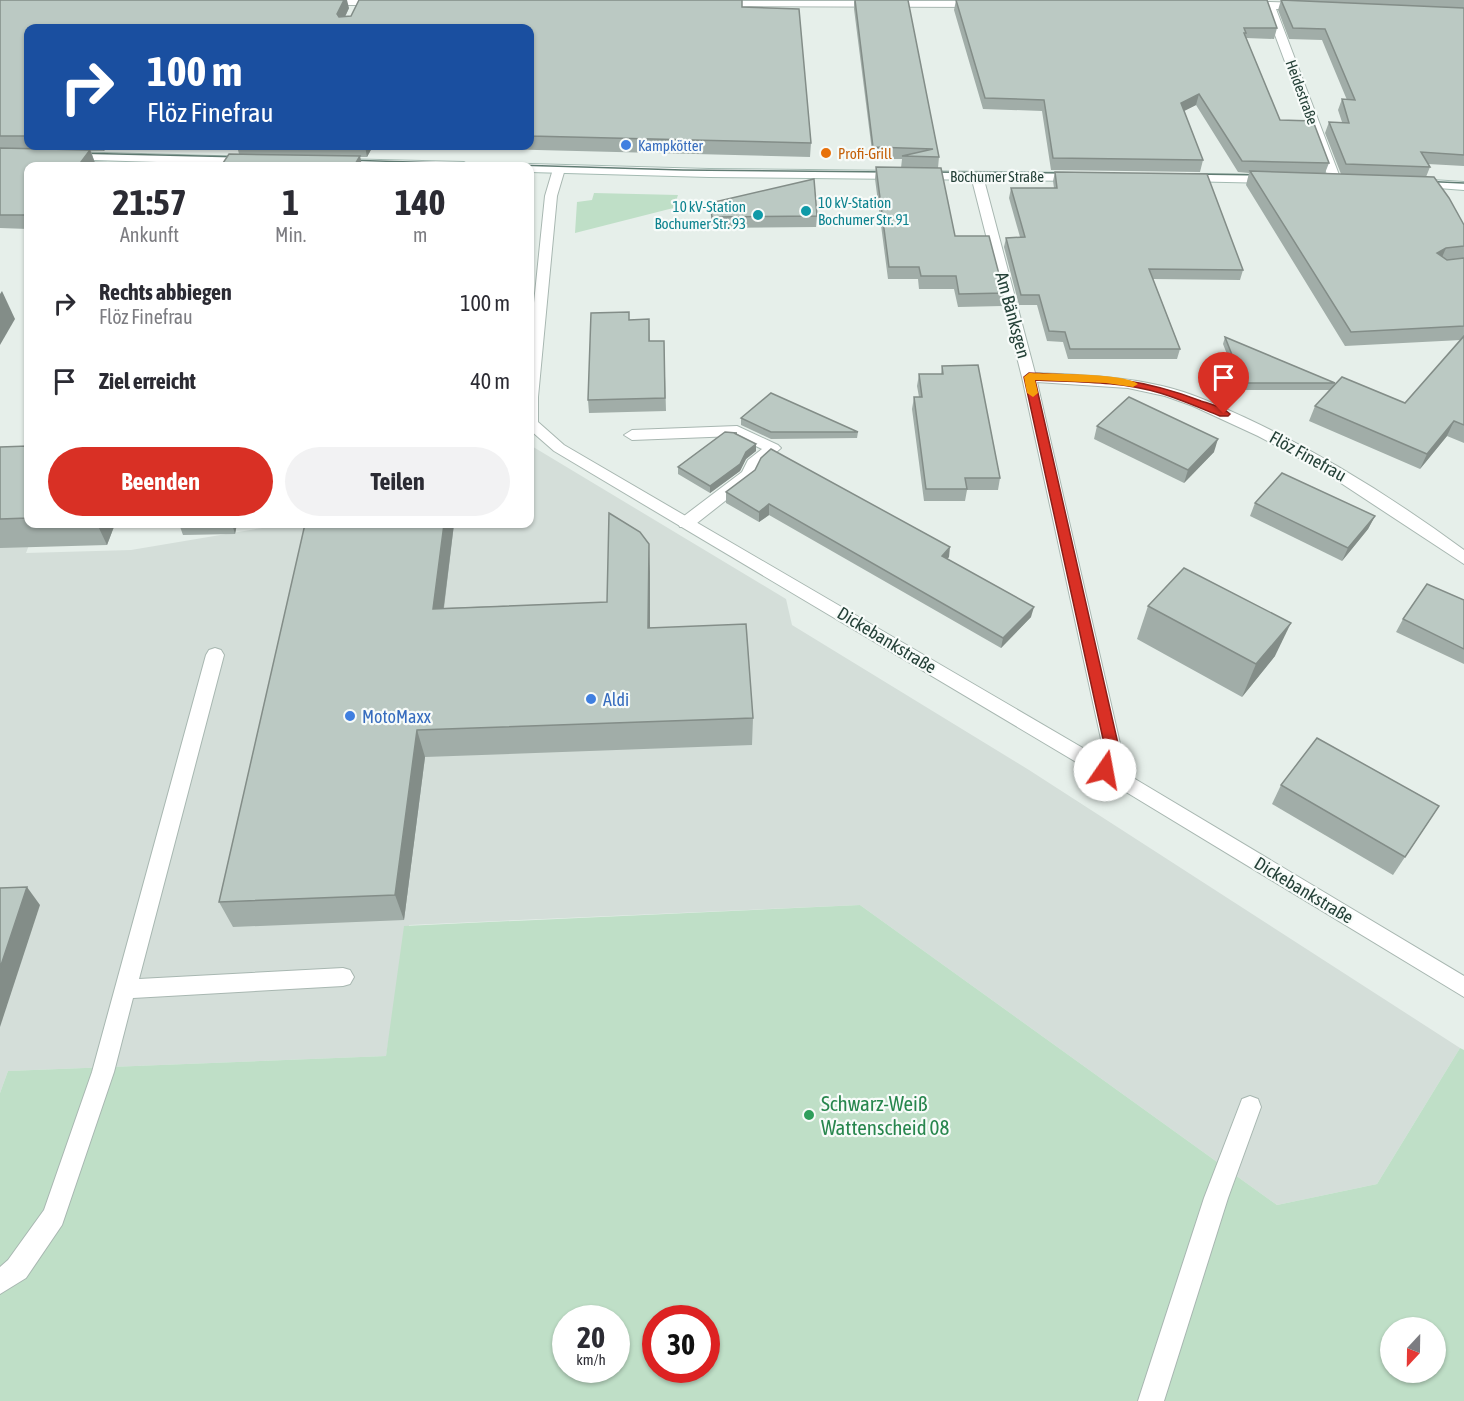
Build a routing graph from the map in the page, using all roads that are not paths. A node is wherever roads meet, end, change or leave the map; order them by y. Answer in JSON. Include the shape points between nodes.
{"nodes":[{"id":1,"x":316,"y":2,"type":"edge"},
{"id":2,"x":395,"y":2,"type":"edge"},
{"id":3,"x":803,"y":2,"type":"edge"},
{"id":4,"x":707,"y":3,"type":"edge"},
{"id":5,"x":358,"y":4,"type":"edge"},
{"id":6,"x":987,"y":4,"type":"edge"},
{"id":7,"x":1233,"y":5,"type":"edge"},
{"id":8,"x":1269,"y":5,"type":"junction"},
{"id":9,"x":1312,"y":6,"type":"edge"},
{"id":10,"x":55,"y":156,"type":"edge"},
{"id":11,"x":264,"y":161,"type":"edge"},
{"id":12,"x":534,"y":168,"type":"edge"},
{"id":13,"x":559,"y":169,"type":"junction"},
{"id":14,"x":977,"y":176,"type":"junction"},
{"id":15,"x":1093,"y":177,"type":"edge"},
{"id":16,"x":1173,"y":178,"type":"edge"},
{"id":17,"x":1284,"y":179,"type":"edge"},
{"id":18,"x":1335,"y":180,"type":"edge"},
{"id":19,"x":1399,"y":182,"type":"edge"},
{"id":20,"x":1431,"y":183,"type":"junction"},
{"id":21,"x":1464,"y":186,"type":"edge"},
{"id":22,"x":1440,"y":195,"type":"edge"},
{"id":23,"x":534,"y":367,"type":"edge"},
{"id":24,"x":1029,"y":377,"type":"junction"},
{"id":25,"x":534,"y":426,"type":"edge"},
{"id":26,"x":632,"y":435,"type":"dead end"},
{"id":27,"x":686,"y":523,"type":"junction"},
{"id":28,"x":1464,"y":558,"type":"edge"},
{"id":29,"x":215,"y":655,"type":"dead end"},
{"id":30,"x":1105,"y":770,"type":"junction"},
{"id":31,"x":343,"y":977,"type":"dead end"},
{"id":32,"x":1464,"y":987,"type":"edge"},
{"id":33,"x":126,"y":989,"type":"junction"},
{"id":34,"x":1250,"y":1107,"type":"dead end"},
{"id":35,"x":0,"y":1282,"type":"edge"},
{"id":36,"x":1151,"y":1401,"type":"edge"}],
"edges":[{"from":1,"to":5,"type":"street"},
{"from":2,"to":5,"type":"street"},
{"from":3,"to":4,"type":"street"},
{"from":3,"to":6,"type":"street"},
{"from":7,"to":8,"type":"street"},
{"from":8,"to":9,"type":"street"},
{"from":8,"to":18,"type":"street","name":"Heidestraße"},
{"from":10,"to":11,"type":"street"},
{"from":12,"to":13,"type":"street","name":"Bochumer Straße"},
{"from":13,"to":14,"type":"street","name":"Bochumer Straße"},
{"from":13,"to":23,"type":"street","name":"Dickebankstraße","via":[[551,196]]},
{"from":14,"to":15,"type":"street","name":"Bochumer Straße"},
{"from":14,"to":24,"type":"street","name":"Am Bänksgen"},
{"from":16,"to":17,"type":"street"},
{"from":19,"to":20,"type":"street"},
{"from":20,"to":21,"type":"street"},
{"from":20,"to":22,"type":"street"},
{"from":24,"to":28,"type":"street","name":"Flöz Finefrau","via":[[1135,384],[1208,406],[1339,473],[1414,520]]},
{"from":24,"to":30,"type":"street","name":"Am Bänksgen","via":[[1112,748]]},
{"from":25,"to":27,"type":"street","name":"Dickebankstraße","via":[[559,448]]},
{"from":26,"to":27,"type":"street","via":[[737,431],[773,448],[753,464],[748,475]]},
{"from":27,"to":30,"type":"street","name":"Dickebankstraße"},
{"from":29,"to":33,"type":"street"},
{"from":30,"to":32,"type":"street","name":"Dickebankstraße"},
{"from":31,"to":33,"type":"street"},
{"from":33,"to":35,"type":"street","via":[[103,1072],[54,1217],[17,1269]]},
{"from":34,"to":36,"type":"street","via":[[1216,1198]]}]}
